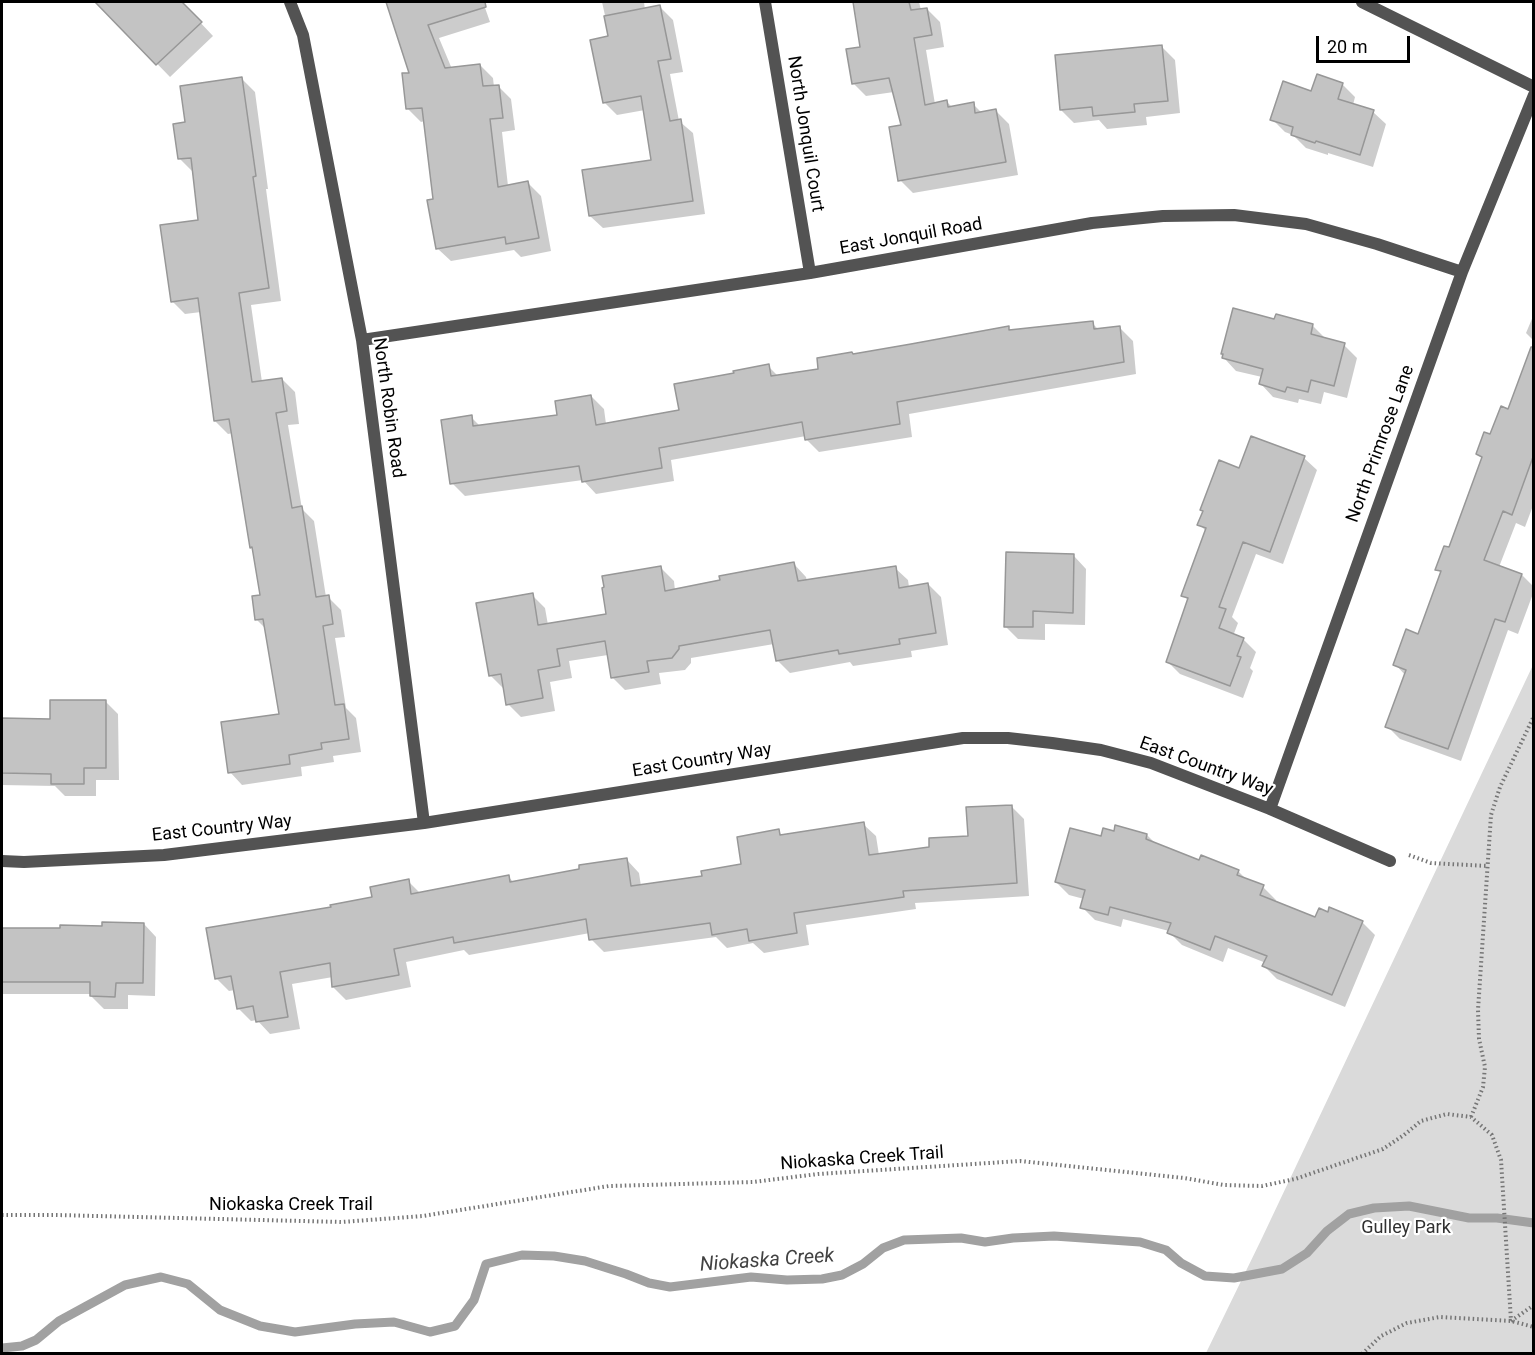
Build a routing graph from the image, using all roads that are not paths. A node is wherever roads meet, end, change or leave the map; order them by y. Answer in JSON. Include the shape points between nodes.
{"nodes":[{"id":1,"x":290,"y":2,"type":"edge"},
{"id":2,"x":765,"y":2,"type":"edge"},
{"id":3,"x":1362,"y":2,"type":"edge"},
{"id":4,"x":1533,"y":87,"type":"edge"},
{"id":5,"x":1533,"y":95,"type":"edge"},
{"id":6,"x":1462,"y":272,"type":"junction"},
{"id":7,"x":810,"y":273,"type":"junction"},
{"id":8,"x":362,"y":340,"type":"junction"},
{"id":9,"x":1270,"y":809,"type":"junction"},
{"id":10,"x":424,"y":824,"type":"junction"},
{"id":11,"x":2,"y":861,"type":"edge"},
{"id":12,"x":1390,"y":861,"type":"road end"}],
"edges":[{"from":1,"to":8,"type":"street","name":"North Robin Road","via":[[303,35]]},
{"from":2,"to":7,"type":"street","name":"North Jonquil Court"},
{"from":3,"to":4,"type":"street"},
{"from":5,"to":6,"type":"street","name":"North Primrose Lane"},
{"from":6,"to":7,"type":"street","name":"East Jonquil Road","via":[[1306,224],[1234,215],[1163,216],[1092,224]]},
{"from":6,"to":9,"type":"street","name":"North Primrose Lane"},
{"from":7,"to":8,"type":"street","name":"East Jonquil Road"},
{"from":8,"to":10,"type":"street","name":"North Robin Road"},
{"from":9,"to":10,"type":"street","name":"East Country Way","via":[[1150,763],[1101,750],[1008,738],[963,738]]},
{"from":9,"to":12,"type":"street","name":"East Country Way"},
{"from":10,"to":11,"type":"street","name":"East Country Way","via":[[164,855]]}]}
